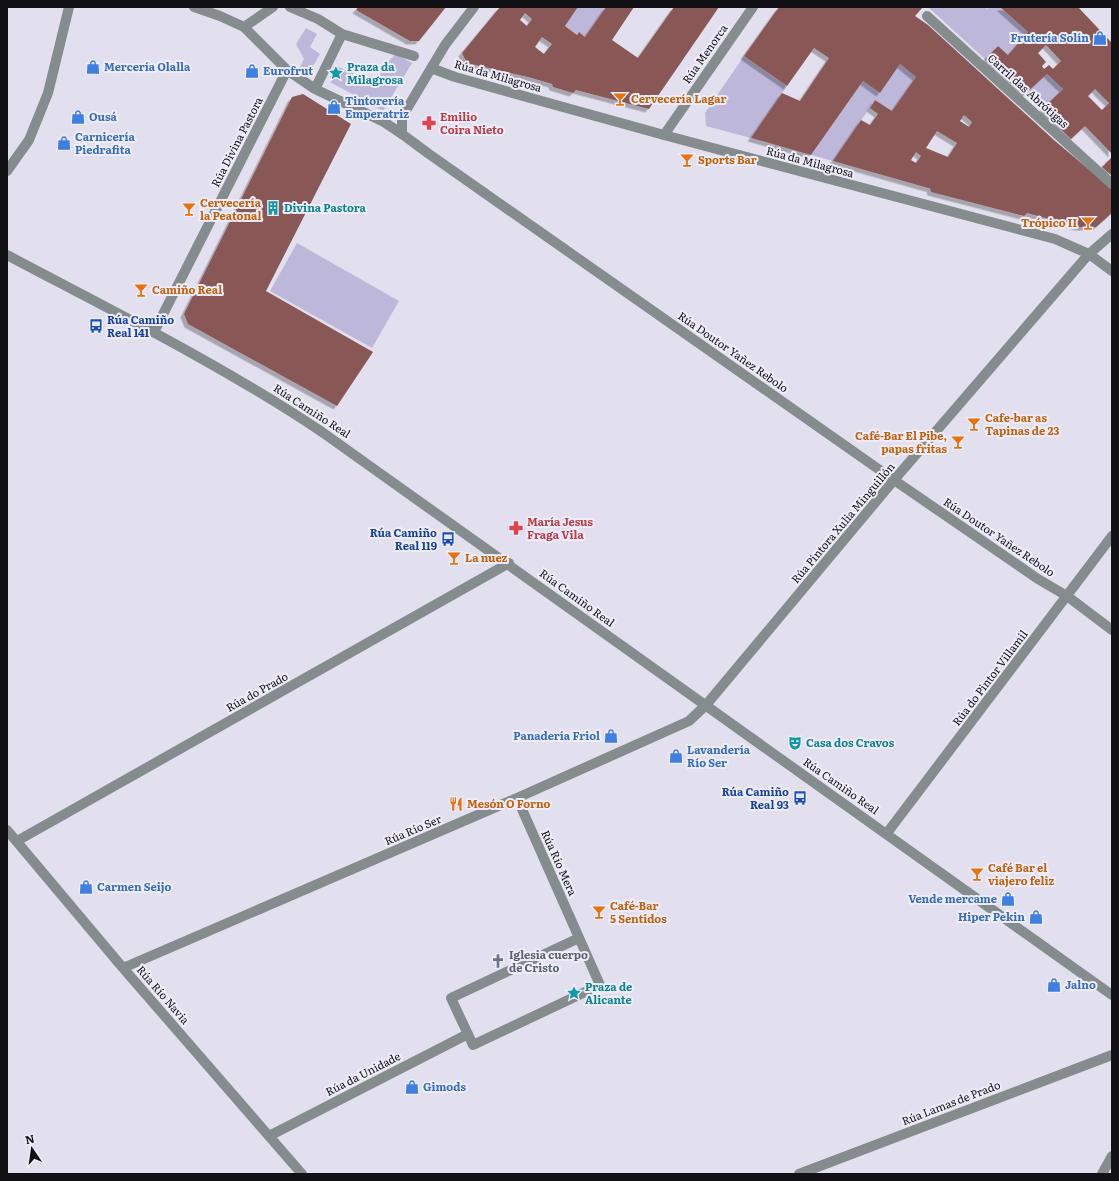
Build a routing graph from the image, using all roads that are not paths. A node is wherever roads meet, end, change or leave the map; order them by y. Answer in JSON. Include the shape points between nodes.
{"nodes":[{"id":1,"x":69,"y":7,"type":"edge"},
{"id":2,"x":194,"y":7,"type":"edge"},
{"id":3,"x":273,"y":7,"type":"edge"},
{"id":4,"x":290,"y":7,"type":"edge"},
{"id":5,"x":474,"y":7,"type":"edge"},
{"id":6,"x":753,"y":7,"type":"edge"},
{"id":7,"x":927,"y":16,"type":"dead end"},
{"id":8,"x":244,"y":27,"type":"junction"},
{"id":9,"x":342,"y":34,"type":"junction"},
{"id":10,"x":414,"y":56,"type":"dead end"},
{"id":11,"x":431,"y":68,"type":"junction"},
{"id":12,"x":287,"y":70,"type":"junction"},
{"id":13,"x":315,"y":89,"type":"junction"},
{"id":14,"x":402,"y":134,"type":"junction"},
{"id":15,"x":664,"y":135,"type":"junction"},
{"id":16,"x":7,"y":171,"type":"edge"},
{"id":17,"x":1112,"y":184,"type":"edge"},
{"id":18,"x":1112,"y":234,"type":"edge"},
{"id":19,"x":7,"y":254,"type":"edge"},
{"id":20,"x":1089,"y":254,"type":"junction"},
{"id":21,"x":1112,"y":271,"type":"edge"},
{"id":22,"x":154,"y":332,"type":"junction"},
{"id":23,"x":894,"y":480,"type":"junction"},
{"id":24,"x":1112,"y":536,"type":"edge"},
{"id":25,"x":508,"y":563,"type":"junction"},
{"id":26,"x":1067,"y":596,"type":"junction"},
{"id":27,"x":1112,"y":630,"type":"edge"},
{"id":28,"x":706,"y":705,"type":"junction"},
{"id":29,"x":517,"y":798,"type":"junction"},
{"id":30,"x":7,"y":830,"type":"edge"},
{"id":31,"x":887,"y":833,"type":"junction"},
{"id":32,"x":17,"y":841,"type":"junction"},
{"id":33,"x":579,"y":938,"type":"junction"},
{"id":34,"x":123,"y":968,"type":"junction"},
{"id":35,"x":1112,"y":995,"type":"edge"},
{"id":36,"x":468,"y":1034,"type":"junction"},
{"id":37,"x":1112,"y":1055,"type":"edge"},
{"id":38,"x":269,"y":1136,"type":"junction"},
{"id":39,"x":1112,"y":1156,"type":"edge"},
{"id":40,"x":302,"y":1174,"type":"edge"},
{"id":41,"x":799,"y":1174,"type":"edge"},
{"id":42,"x":1102,"y":1174,"type":"edge"}],
"edges":[{"from":1,"to":16,"type":"street","via":[[48,94],[29,140]]},
{"from":2,"to":8,"type":"street"},
{"from":3,"to":8,"type":"street"},
{"from":4,"to":9,"type":"street","via":[[318,19]]},
{"from":5,"to":11,"type":"street"},
{"from":6,"to":15,"type":"street","name":"Rúa Menorca"},
{"from":7,"to":17,"type":"street","name":"Carril das Abrótigas"},
{"from":8,"to":12,"type":"street"},
{"from":9,"to":10,"type":"street"},
{"from":9,"to":13,"type":"street"},
{"from":11,"to":14,"type":"street","via":[[402,120]]},
{"from":11,"to":15,"type":"street","name":"Rúa da Milagrosa","via":[[455,77]]},
{"from":12,"to":13,"type":"street"},
{"from":12,"to":22,"type":"street","name":"Rúa Divina Pastora"},
{"from":13,"to":14,"type":"street","via":[[384,122]]},
{"from":14,"to":23,"type":"street","name":"Rúa Doutor Yañez Rebolo"},
{"from":15,"to":20,"type":"street","name":"Rúa da Milagrosa","via":[[1055,240]]},
{"from":18,"to":20,"type":"street","name":"Rúa Pintora Xulia Minguillón"},
{"from":19,"to":22,"type":"street","name":"Rúa Camiño Real"},
{"from":20,"to":21,"type":"street","name":"Rúa da Milagrosa"},
{"from":20,"to":23,"type":"street","name":"Rúa Pintora Xulia Minguillón"},
{"from":22,"to":25,"type":"street","name":"Rúa Camiño Real","via":[[277,401]]},
{"from":23,"to":26,"type":"street","name":"Rúa Doutor Yañez Rebolo","via":[[1038,579]]},
{"from":23,"to":28,"type":"street","name":"Rúa Pintora Xulia Minguillón"},
{"from":24,"to":26,"type":"street","name":"Rúa do Pintor Villamil"},
{"from":25,"to":28,"type":"street","name":"Rúa Camiño Real"},
{"from":25,"to":32,"type":"street","name":"Rúa do Prado"},
{"from":26,"to":27,"type":"street","name":"Rúa Doutor Yañez Rebolo"},
{"from":26,"to":31,"type":"street","name":"Rúa do Pintor Villamil"},
{"from":28,"to":29,"type":"street","name":"Rúa Río Ser","via":[[689,721]]},
{"from":28,"to":31,"type":"street","name":"Rúa Camiño Real"},
{"from":29,"to":33,"type":"street","name":"Rúa Río Mera"},
{"from":29,"to":34,"type":"street","name":"Rúa Río Ser"},
{"from":30,"to":32,"type":"street","name":"Rúa Río Navia"},
{"from":31,"to":35,"type":"street","name":"Rúa Camiño Real"},
{"from":32,"to":34,"type":"street","name":"Rúa Río Navia"},
{"from":33,"to":36,"type":"street","via":[[451,998]]},
{"from":33,"to":36,"type":"street","via":[[600,985],[473,1045]]},
{"from":34,"to":38,"type":"street","name":"Rúa Río Navia"},
{"from":36,"to":38,"type":"street","name":"Rúa da Unidade"},
{"from":37,"to":41,"type":"street","name":"Rúa Lamas de Prado"},
{"from":38,"to":40,"type":"street","name":"Rúa Río Navia"},
{"from":39,"to":42,"type":"street"}]}
